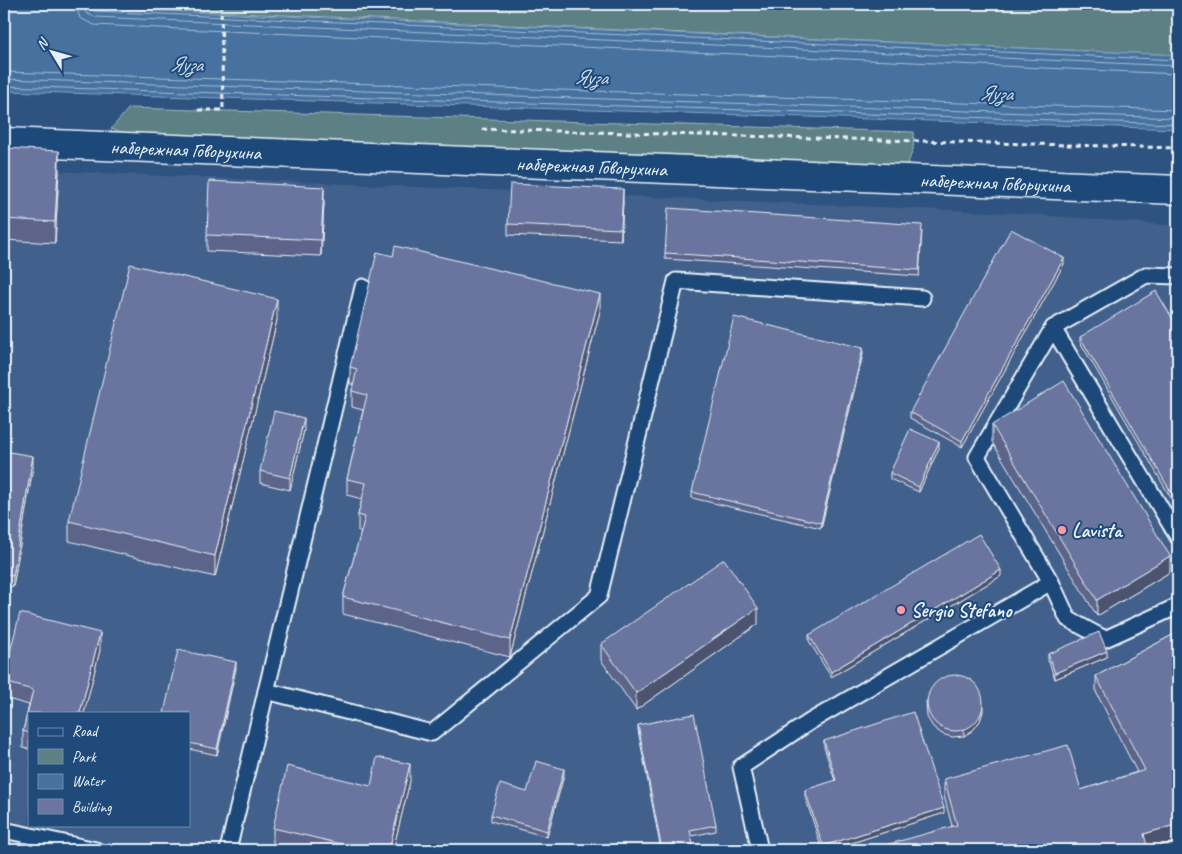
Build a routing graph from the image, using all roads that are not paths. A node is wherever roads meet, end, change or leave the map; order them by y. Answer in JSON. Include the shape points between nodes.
{"nodes":[{"id":1,"x":4,"y":142,"type":"edge"},
{"id":2,"x":1178,"y":190,"type":"edge"},
{"id":3,"x":1178,"y":276,"type":"edge"},
{"id":4,"x":363,"y":287,"type":"dead end"},
{"id":5,"x":922,"y":298,"type":"dead end"},
{"id":6,"x":1053,"y":328,"type":"junction"},
{"id":7,"x":1178,"y":536,"type":"edge"},
{"id":8,"x":1051,"y":582,"type":"junction"},
{"id":9,"x":1178,"y":606,"type":"edge"},
{"id":10,"x":266,"y":691,"type":"junction"},
{"id":11,"x":4,"y":830,"type":"edge"},
{"id":12,"x":96,"y":850,"type":"edge"},
{"id":13,"x":228,"y":850,"type":"edge"},
{"id":14,"x":760,"y":850,"type":"edge"}],
"edges":[{"from":1,"to":2,"type":"street","name":"набережная Говорухина"},
{"from":3,"to":6,"type":"lane","via":[[1146,275]]},
{"from":4,"to":10,"type":"lane"},
{"from":5,"to":10,"type":"lane","via":[[676,281],[599,596],[432,732]]},
{"from":6,"to":7,"type":"lane"},
{"from":6,"to":8,"type":"lane","via":[[977,457]]},
{"from":8,"to":9,"type":"lane","via":[[1068,619],[1105,639]]},
{"from":8,"to":14,"type":"lane","via":[[811,721],[741,767]]},
{"from":10,"to":13,"type":"lane"},
{"from":11,"to":12,"type":"lane"}]}
